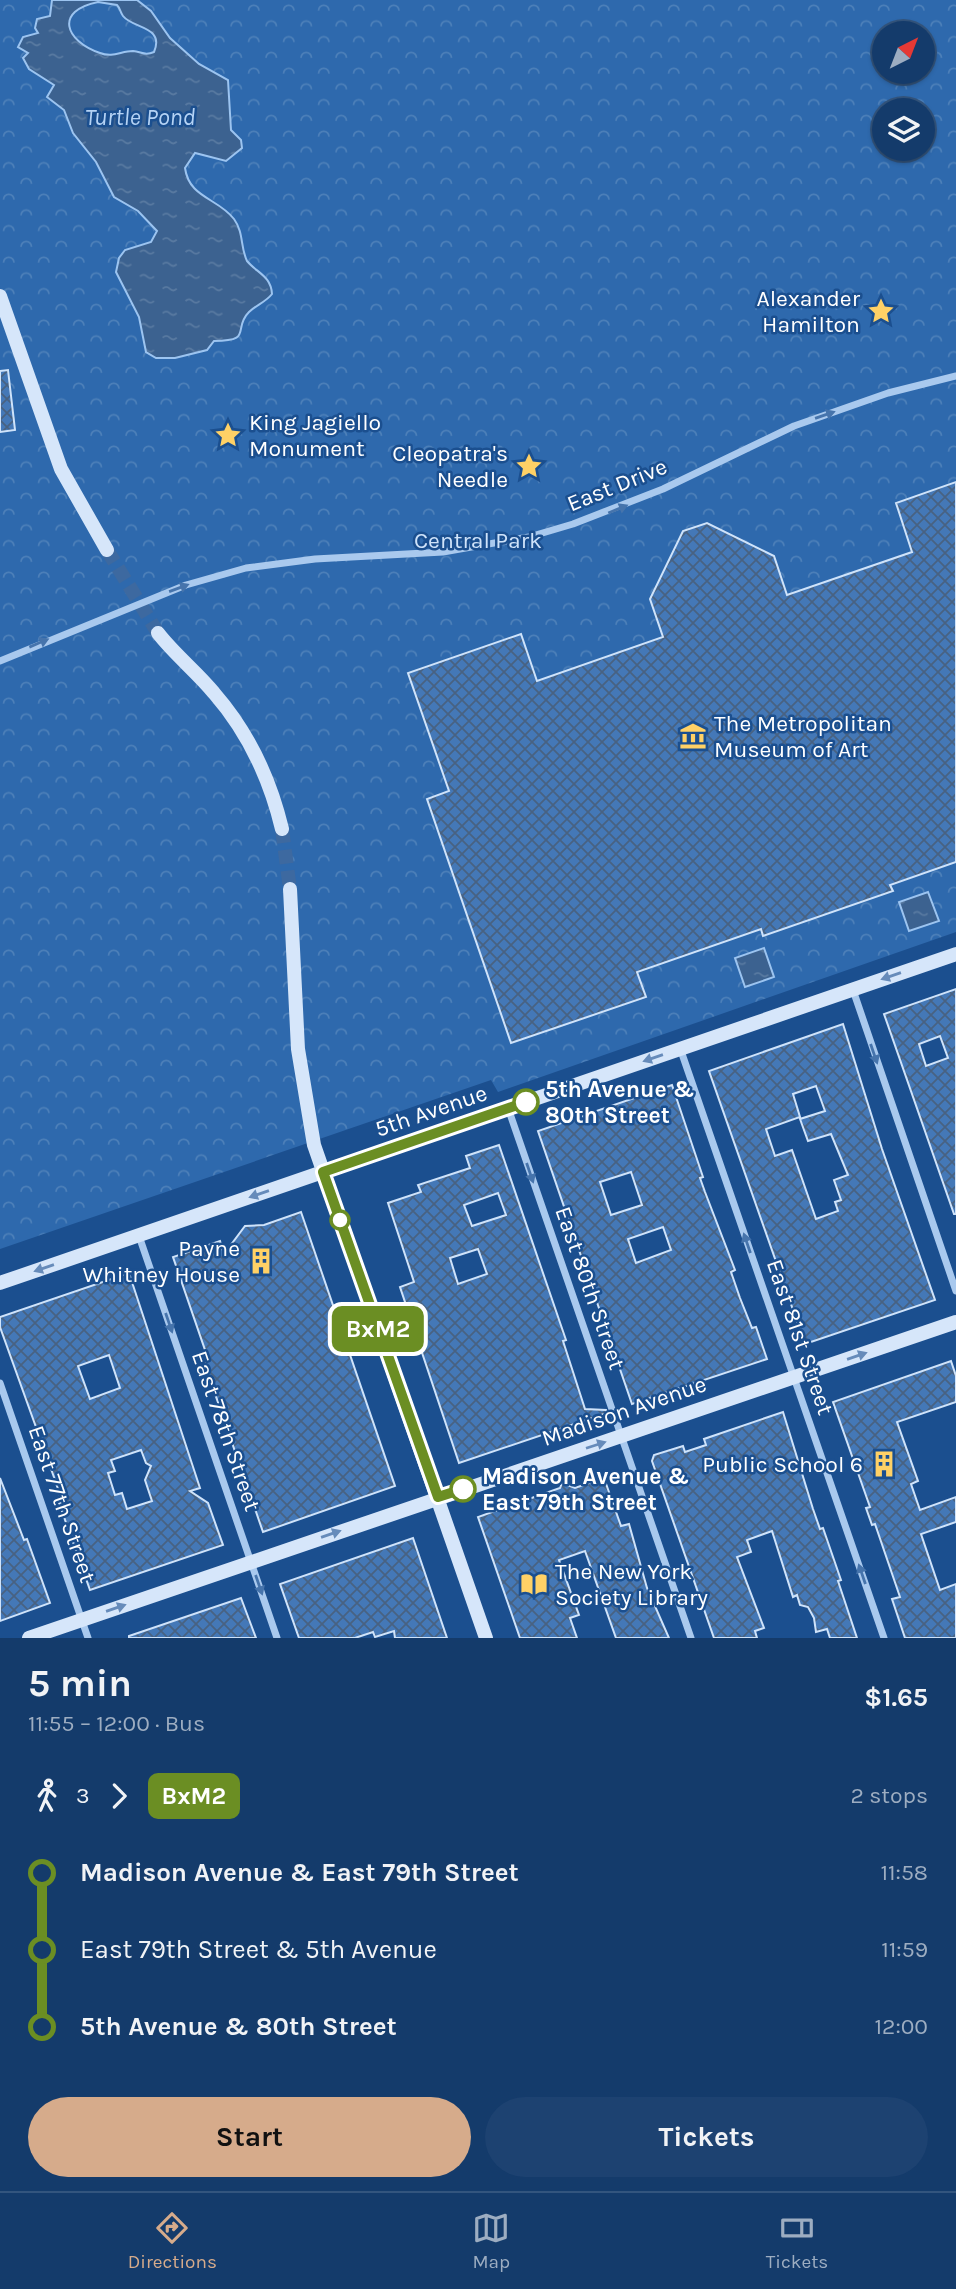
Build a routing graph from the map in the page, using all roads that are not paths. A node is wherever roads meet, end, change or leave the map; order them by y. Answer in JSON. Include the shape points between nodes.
{"nodes":[{"id":1,"x":0,"y":296,"type":"edge"},
{"id":2,"x":956,"y":376,"type":"edge"},
{"id":3,"x":107,"y":551,"type":"tunnel mouth"},
{"id":4,"x":158,"y":633,"type":"tunnel mouth"},
{"id":5,"x":0,"y":661,"type":"edge"},
{"id":6,"x":282,"y":829,"type":"tunnel mouth"},
{"id":7,"x":290,"y":889,"type":"tunnel mouth"},
{"id":8,"x":956,"y":954,"type":"edge"},
{"id":9,"x":852,"y":989,"type":"junction"},
{"id":10,"x":680,"y":1048,"type":"junction"},
{"id":11,"x":508,"y":1108,"type":"junction"},
{"id":12,"x":323,"y":1172,"type":"junction"},
{"id":13,"x":139,"y":1236,"type":"junction"},
{"id":14,"x":0,"y":1283,"type":"edge"},
{"id":15,"x":956,"y":1291,"type":"edge"},
{"id":16,"x":956,"y":1322,"type":"edge"},
{"id":17,"x":793,"y":1378,"type":"junction"},
{"id":18,"x":0,"y":1383,"type":"edge"},
{"id":19,"x":621,"y":1437,"type":"junction"},
{"id":20,"x":438,"y":1497,"type":"junction"},
{"id":21,"x":251,"y":1562,"type":"junction"},
{"id":22,"x":82,"y":1620,"type":"junction"},
{"id":23,"x":29,"y":1638,"type":"edge"},
{"id":24,"x":88,"y":1638,"type":"edge"},
{"id":25,"x":277,"y":1638,"type":"edge"},
{"id":26,"x":486,"y":1638,"type":"edge"},
{"id":27,"x":691,"y":1638,"type":"edge"},
{"id":28,"x":884,"y":1638,"type":"edge"}],
"edges":[{"from":1,"to":3,"type":"main road","via":[[61,469]]},
{"from":5,"to":2,"type":"street","name":"East Drive","one_way":true,"via":[[186,585],[246,568],[453,551],[573,524],[663,489],[794,426],[888,393]]},
{"from":4,"to":6,"type":"main road","via":[[215,693],[240,728],[267,779]]},
{"from":7,"to":12,"type":"main road","via":[[299,1061]]},
{"from":8,"to":9,"type":"main road","name":"5th Avenue","one_way":true},
{"from":9,"to":10,"type":"main road","name":"5th Avenue"},
{"from":9,"to":15,"type":"street","one_way":true},
{"from":10,"to":11,"type":"main road","name":"5th Avenue","one_way":true},
{"from":17,"to":10,"type":"street","name":"East 81st Street","one_way":true},
{"from":11,"to":12,"type":"main road","name":"5th Avenue"},
{"from":11,"to":19,"type":"street","name":"East 80th Street","one_way":true},
{"from":12,"to":13,"type":"main road","name":"5th Avenue","one_way":true},
{"from":12,"to":20,"type":"main road"},
{"from":13,"to":14,"type":"main road","name":"5th Avenue","one_way":true},
{"from":13,"to":21,"type":"street","name":"East 78th Street","one_way":true},
{"from":17,"to":16,"type":"main road","name":"Madison Avenue","one_way":true},
{"from":17,"to":19,"type":"main road","name":"Madison Avenue"},
{"from":28,"to":17,"type":"street","name":"East 81st Street","one_way":true},
{"from":18,"to":22,"type":"street","name":"East 77th Street"},
{"from":20,"to":19,"type":"main road","name":"Madison Avenue","one_way":true},
{"from":19,"to":27,"type":"street","name":"East 80th Street"},
{"from":21,"to":20,"type":"main road","name":"Madison Avenue","one_way":true},
{"from":20,"to":26,"type":"main road"},
{"from":22,"to":21,"type":"main road","name":"Madison Avenue","one_way":true},
{"from":21,"to":25,"type":"street","name":"East 78th Street","one_way":true},
{"from":22,"to":23,"type":"main road","name":"Madison Avenue"},
{"from":22,"to":24,"type":"street","name":"East 77th Street"}]}
